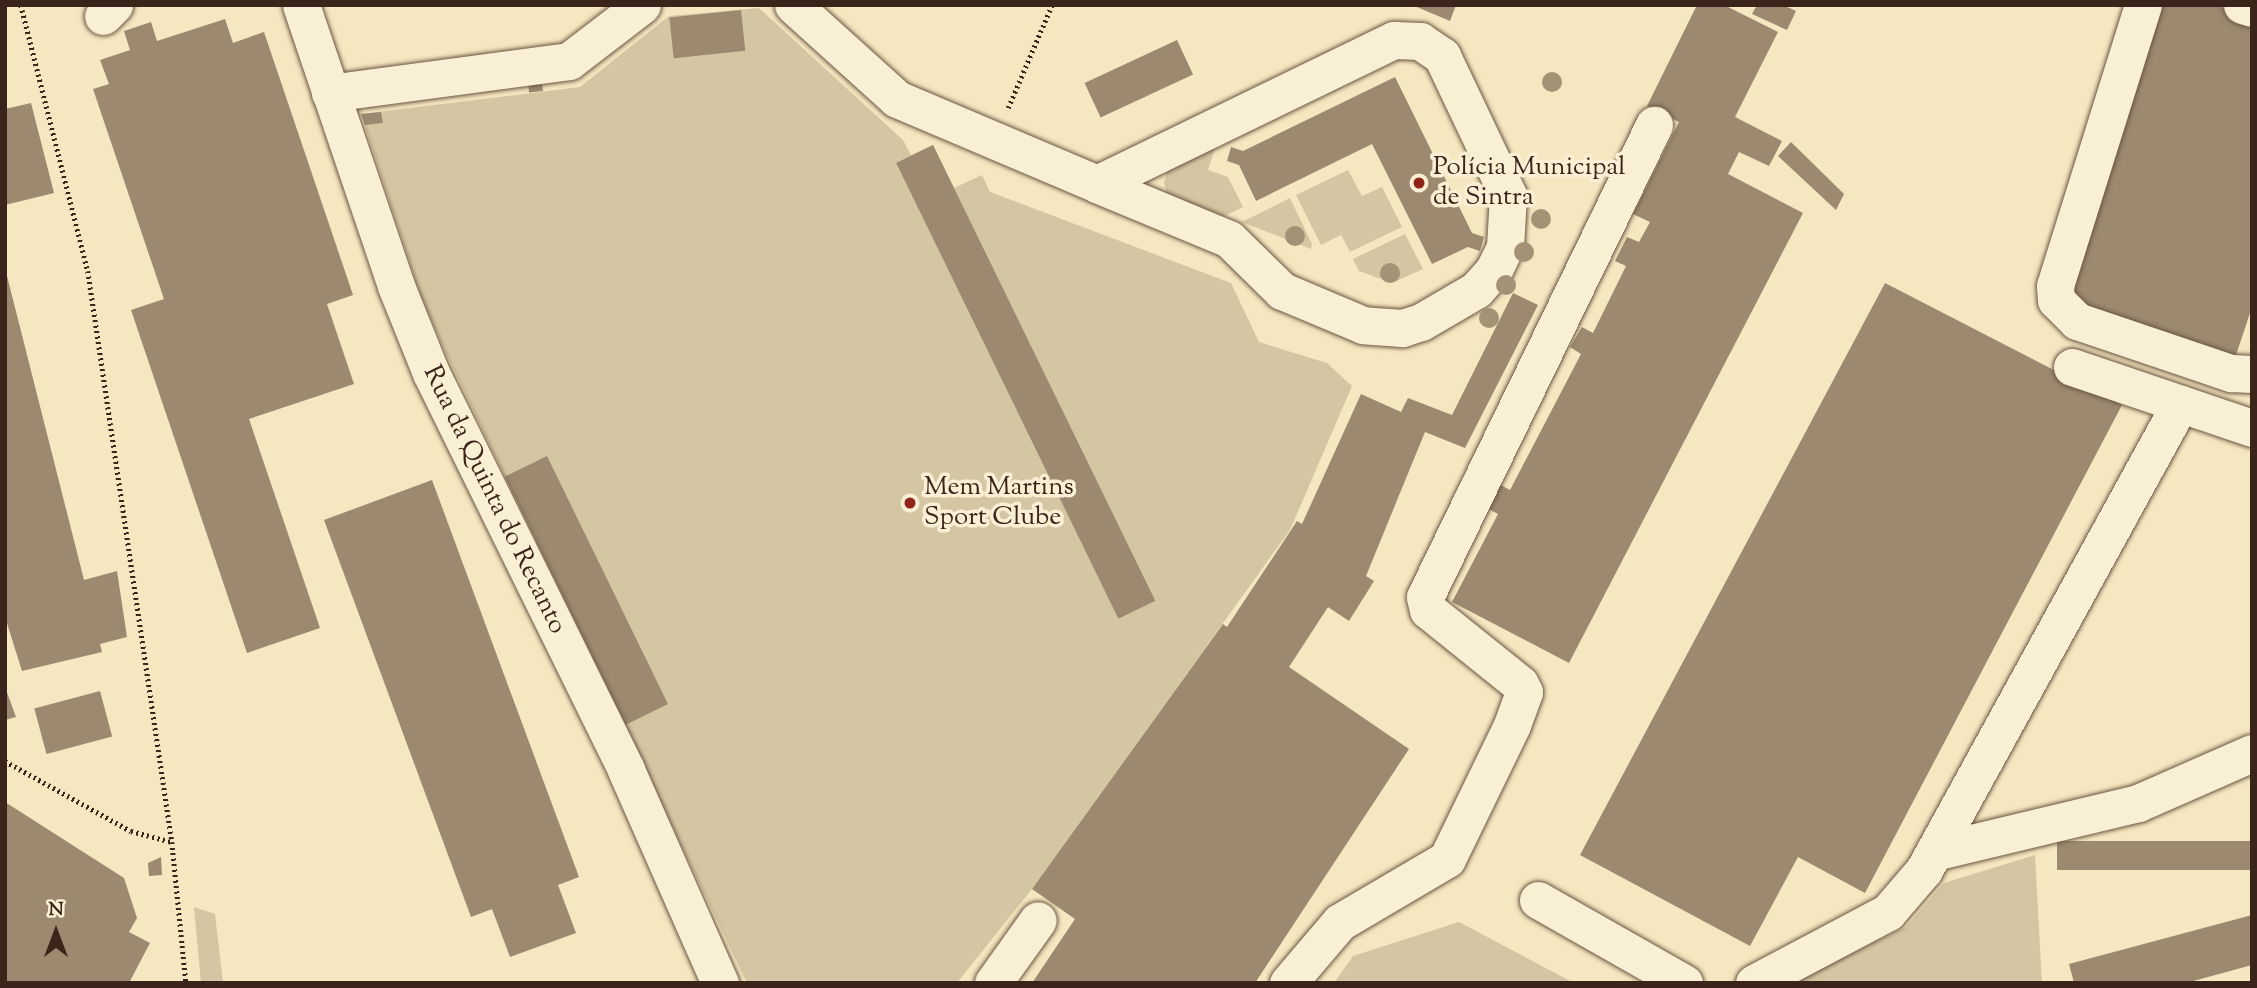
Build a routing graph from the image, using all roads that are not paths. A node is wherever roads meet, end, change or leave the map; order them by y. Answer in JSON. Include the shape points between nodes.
{"nodes":[{"id":1,"x":301,"y":5,"type":"edge"},
{"id":2,"x":642,"y":5,"type":"edge"},
{"id":3,"x":793,"y":5,"type":"edge"},
{"id":4,"x":2143,"y":5,"type":"edge"},
{"id":5,"x":2242,"y":5,"type":"edge"},
{"id":6,"x":2252,"y":8,"type":"edge"},
{"id":7,"x":330,"y":93,"type":"junction"},
{"id":8,"x":1654,"y":125,"type":"dead end"},
{"id":9,"x":1097,"y":184,"type":"junction"},
{"id":10,"x":2072,"y":367,"type":"dead end"},
{"id":11,"x":2252,"y":374,"type":"edge"},
{"id":12,"x":2180,"y":404,"type":"junction"},
{"id":13,"x":2252,"y":428,"type":"edge"},
{"id":14,"x":2252,"y":753,"type":"edge"},
{"id":15,"x":1934,"y":852,"type":"junction"},
{"id":16,"x":1538,"y":901,"type":"dead end"},
{"id":17,"x":1038,"y":920,"type":"dead end"},
{"id":18,"x":720,"y":983,"type":"edge"},
{"id":19,"x":993,"y":983,"type":"edge"},
{"id":20,"x":1287,"y":983,"type":"edge"},
{"id":21,"x":1684,"y":983,"type":"edge"},
{"id":22,"x":1754,"y":983,"type":"edge"}],
"edges":[{"from":1,"to":7,"type":"street","name":"Rua da Quinta do Recanto"},
{"from":2,"to":7,"type":"street","via":[[569,61]]},
{"from":3,"to":9,"type":"street","via":[[897,99]]},
{"from":4,"to":11,"type":"street","via":[[2054,286],[2056,300],[2077,321],[2231,373]]},
{"from":5,"to":6,"type":"street"},
{"from":7,"to":18,"type":"street","name":"Rua da Quinta do Recanto","via":[[396,286],[432,373],[626,770]]},
{"from":8,"to":20,"type":"street","via":[[1425,597],[1428,610],[1520,684],[1524,692],[1512,725],[1447,859],[1340,922]]},
{"from":9,"to":9,"type":"street","via":[[1229,239],[1282,292],[1382,329],[1421,322],[1476,290],[1505,247],[1510,221],[1500,170],[1449,67],[1432,48],[1407,39],[1382,44]]},
{"from":10,"to":12,"type":"street"},
{"from":12,"to":13,"type":"street"},
{"from":12,"to":15,"type":"street"},
{"from":14,"to":15,"type":"street","via":[[2138,803]]},
{"from":15,"to":22,"type":"street","via":[[1888,912]]},
{"from":16,"to":21,"type":"street"},
{"from":17,"to":19,"type":"street"}]}
